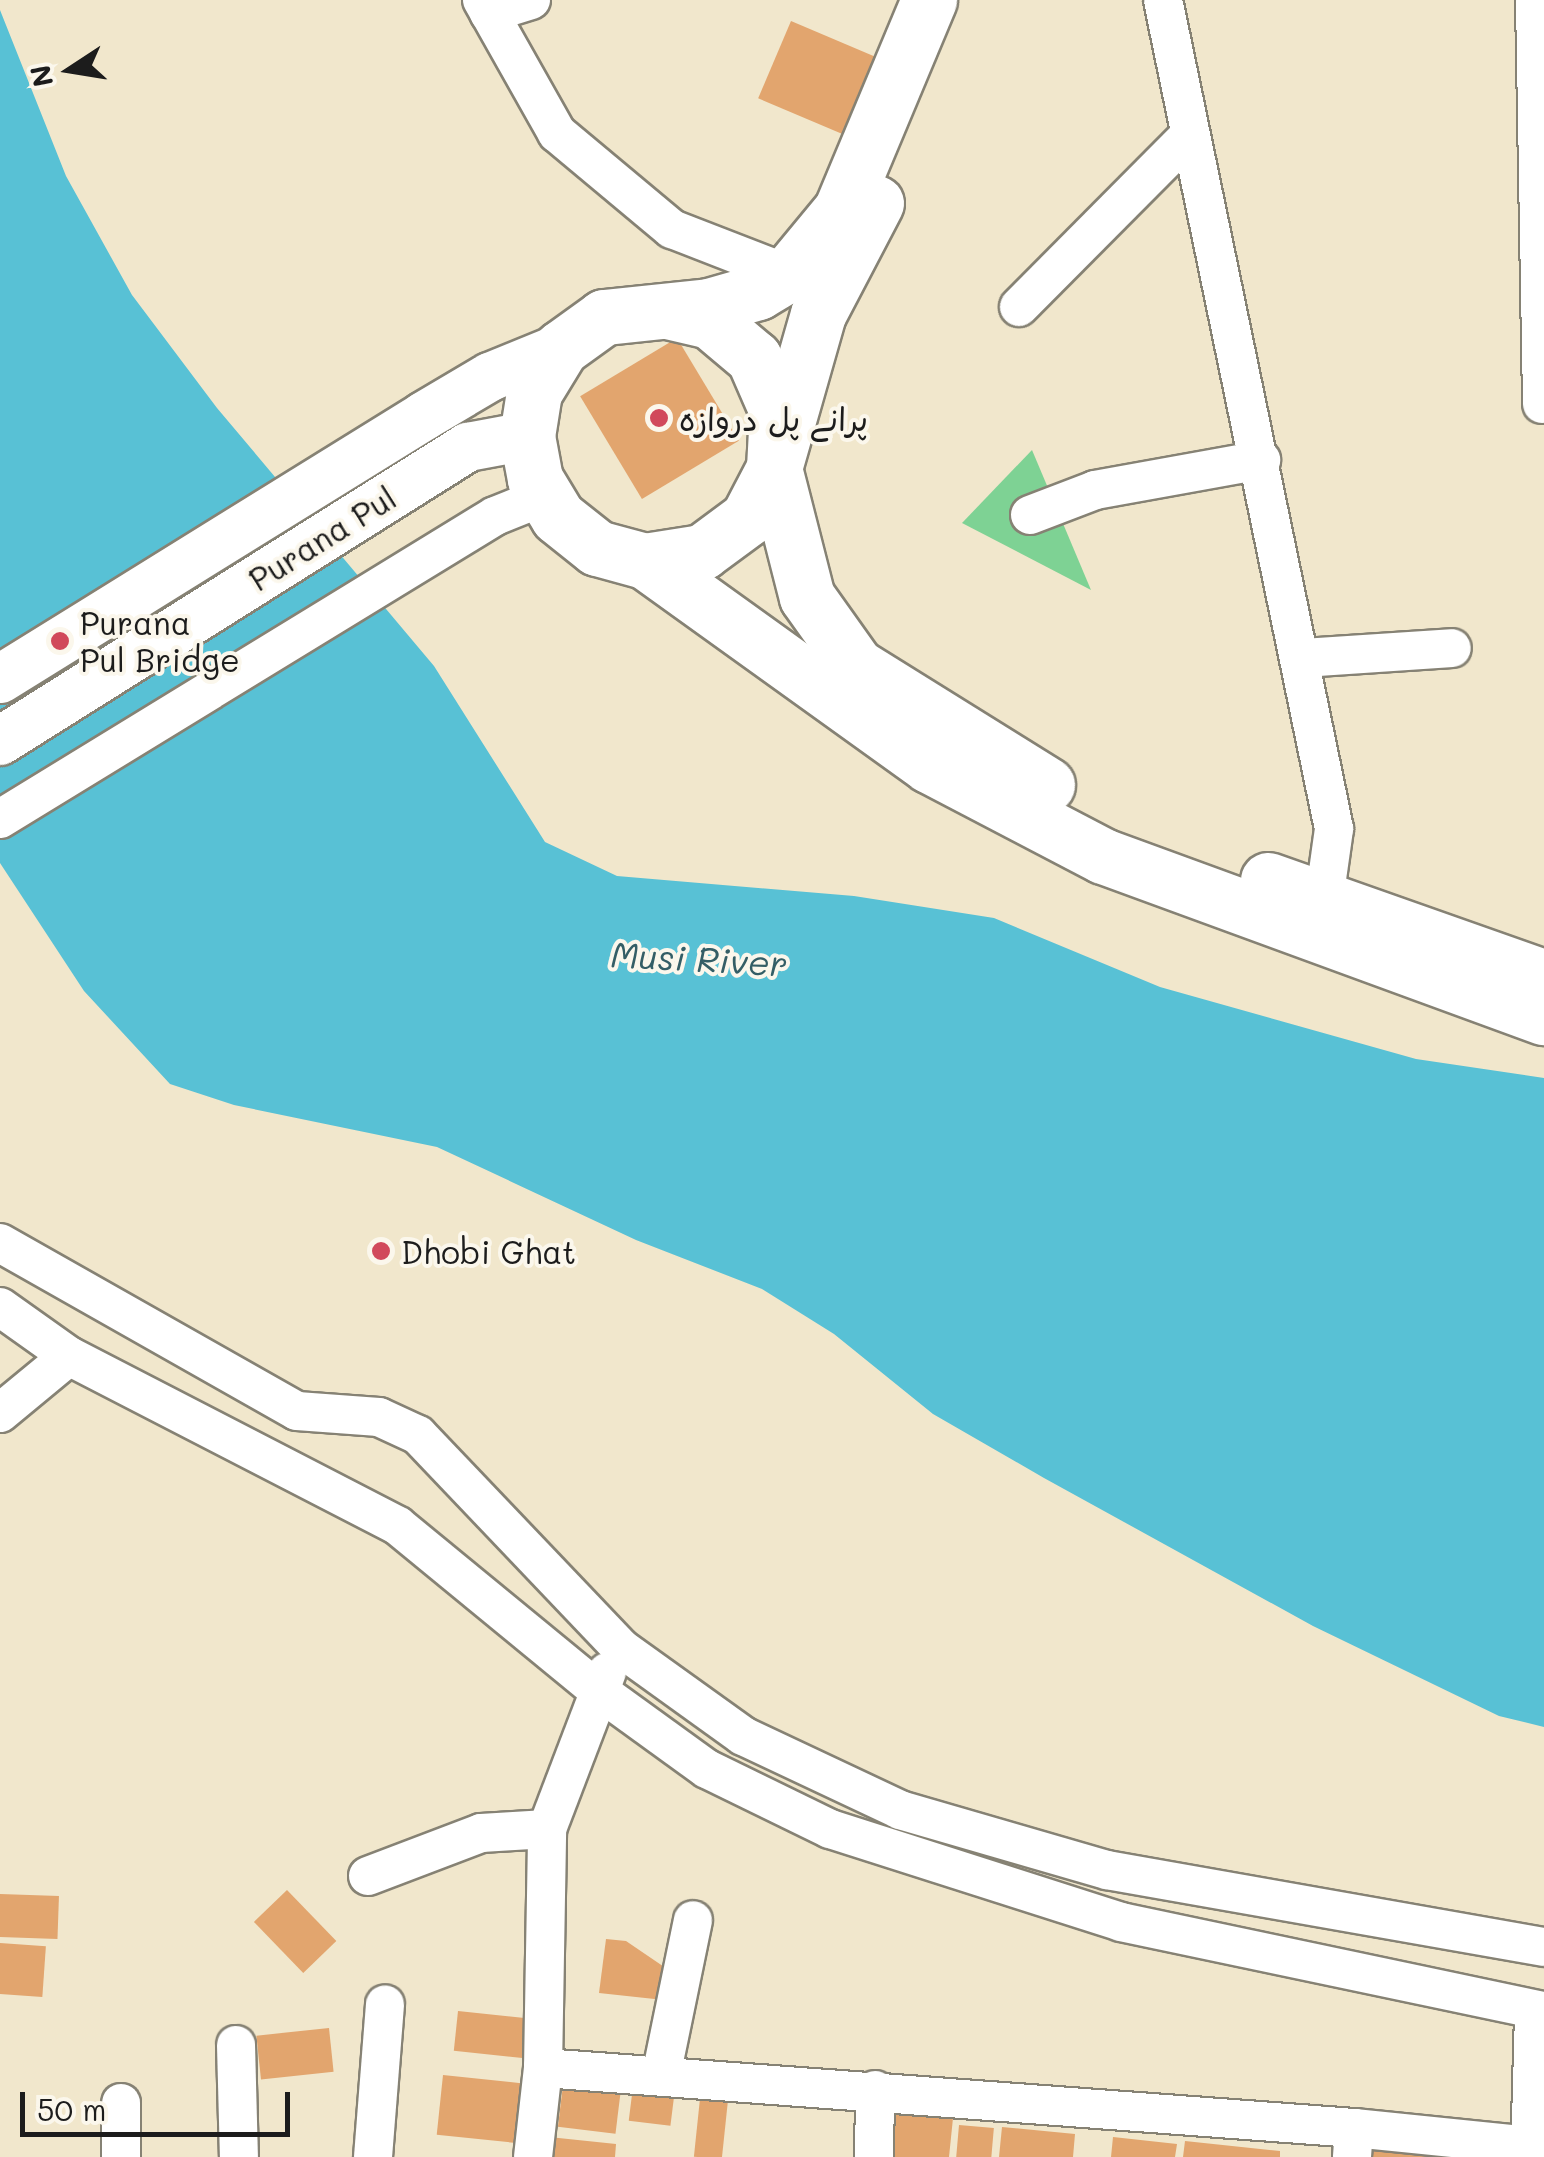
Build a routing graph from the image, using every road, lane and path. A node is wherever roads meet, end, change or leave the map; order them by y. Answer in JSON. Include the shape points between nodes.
{"nodes":[{"id":1,"x":530,"y":0,"type":"edge"},
{"id":2,"x":929,"y":0,"type":"edge"},
{"id":3,"x":962,"y":0,"type":"edge"},
{"id":4,"x":1162,"y":0,"type":"edge"},
{"id":5,"x":1535,"y":0,"type":"edge"},
{"id":6,"x":485,"y":6,"type":"edge"},
{"id":7,"x":1539,"y":82,"type":"edge"},
{"id":8,"x":1189,"y":136,"type":"junction"},
{"id":9,"x":788,"y":274,"type":"junction"},
{"id":10,"x":1019,"y":307,"type":"dead end"},
{"id":11,"x":655,"y":308,"type":"junction"},
{"id":12,"x":561,"y":348,"type":"junction"},
{"id":13,"x":1542,"y":404,"type":"edge"},
{"id":14,"x":527,"y":436,"type":"junction"},
{"id":15,"x":1261,"y":460,"type":"junction"},
{"id":16,"x":774,"y":468,"type":"junction"},
{"id":17,"x":545,"y":496,"type":"junction"},
{"id":18,"x":1030,"y":515,"type":"dead end"},
{"id":19,"x":645,"y":561,"type":"junction"},
{"id":20,"x":1452,"y":648,"type":"dead end"},
{"id":21,"x":1303,"y":658,"type":"junction"},
{"id":22,"x":0,"y":679,"type":"edge"},
{"id":23,"x":0,"y":741,"type":"edge"},
{"id":24,"x":0,"y":820,"type":"edge"},
{"id":25,"x":1322,"y":920,"type":"junction"},
{"id":26,"x":1544,"y":977,"type":"edge"},
{"id":27,"x":1544,"y":1017,"type":"edge"},
{"id":28,"x":0,"y":1243,"type":"edge"},
{"id":29,"x":0,"y":1307,"type":"edge"},
{"id":30,"x":70,"y":1356,"type":"junction"},
{"id":31,"x":226,"y":1374,"type":"junction"},
{"id":32,"x":0,"y":1412,"type":"edge"},
{"id":33,"x":206,"y":1427,"type":"junction"},
{"id":34,"x":622,"y":1649,"type":"junction"},
{"id":35,"x":595,"y":1688,"type":"junction"},
{"id":36,"x":547,"y":1829,"type":"junction"},
{"id":37,"x":368,"y":1876,"type":"dead end"},
{"id":38,"x":693,"y":1920,"type":"dead end"},
{"id":39,"x":1544,"y":1947,"type":"edge"},
{"id":40,"x":385,"y":2004,"type":"dead end"},
{"id":41,"x":1539,"y":2011,"type":"edge"},
{"id":42,"x":236,"y":2045,"type":"dead end"},
{"id":43,"x":543,"y":2068,"type":"junction"},
{"id":44,"x":661,"y":2076,"type":"junction"},
{"id":45,"x":876,"y":2090,"type":"junction"},
{"id":46,"x":120,"y":2104,"type":"dead end"},
{"id":47,"x":1353,"y":2142,"type":"edge"},
{"id":48,"x":1530,"y":2152,"type":"edge"},
{"id":49,"x":121,"y":2157,"type":"edge"},
{"id":50,"x":239,"y":2157,"type":"edge"},
{"id":51,"x":373,"y":2157,"type":"edge"},
{"id":52,"x":533,"y":2157,"type":"edge"},
{"id":53,"x":874,"y":2157,"type":"edge"}],
"edges":[{"from":1,"to":6,"type":"street"},
{"from":2,"to":9,"type":"highway","via":[[841,210]]},
{"from":3,"to":16,"type":"highway","via":[[898,160],[818,314]]},
{"from":4,"to":8,"type":"street"},
{"from":5,"to":7,"type":"street"},
{"from":6,"to":9,"type":"street","via":[[557,132],[672,229]]},
{"from":7,"to":13,"type":"street"},
{"from":8,"to":10,"type":"street"},
{"from":8,"to":15,"type":"street"},
{"from":9,"to":11,"type":"highway","via":[[758,292],[709,306]]},
{"from":11,"to":12,"type":"highway","via":[[604,317]]},
{"from":11,"to":16,"type":"highway","via":[[710,321],[754,358],[777,410]]},
{"from":12,"to":14,"type":"highway","via":[[534,392]]},
{"from":12,"to":22,"type":"main road","name":"Purana Pul","via":[[424,416]]},
{"from":14,"to":17,"type":"highway"},
{"from":14,"to":23,"type":"main road","name":"Purana Pul","via":[[468,447]]},
{"from":15,"to":18,"type":"street","via":[[1094,490]]},
{"from":15,"to":21,"type":"street"},
{"from":16,"to":19,"type":"highway","via":[[748,518],[702,552]]},
{"from":16,"to":25,"type":"highway","via":[[807,597],[856,666],[999,760]]},
{"from":17,"to":19,"type":"highway","via":[[558,517],[597,548]]},
{"from":17,"to":24,"type":"street","via":[[495,516]]},
{"from":19,"to":25,"type":"highway","via":[[929,764],[1103,856]]},
{"from":20,"to":21,"type":"street"},
{"from":21,"to":25,"type":"street","via":[[1334,828]]},
{"from":25,"to":26,"type":"highway"},
{"from":25,"to":27,"type":"highway"},
{"from":28,"to":31,"type":"street"},
{"from":29,"to":30,"type":"street"},
{"from":30,"to":32,"type":"street"},
{"from":30,"to":33,"type":"street"},
{"from":31,"to":33,"type":"street"},
{"from":31,"to":34,"type":"street","via":[[297,1411],[380,1417],[418,1436]]},
{"from":33,"to":35,"type":"street","via":[[398,1526]]},
{"from":34,"to":35,"type":"street"},
{"from":34,"to":39,"type":"street","via":[[742,1736],[900,1810],[1107,1870]]},
{"from":35,"to":36,"type":"street"},
{"from":35,"to":41,"type":"street","via":[[707,1769],[830,1829],[1121,1922]]},
{"from":36,"to":37,"type":"street","via":[[481,1833]]},
{"from":36,"to":43,"type":"street"},
{"from":38,"to":44,"type":"street"},
{"from":40,"to":51,"type":"street"},
{"from":41,"to":48,"type":"street"},
{"from":42,"to":50,"type":"street"},
{"from":43,"to":44,"type":"street"},
{"from":43,"to":52,"type":"street"},
{"from":44,"to":45,"type":"street"},
{"from":45,"to":47,"type":"street"},
{"from":45,"to":53,"type":"street"},
{"from":46,"to":49,"type":"street"},
{"from":47,"to":48,"type":"street"}]}
